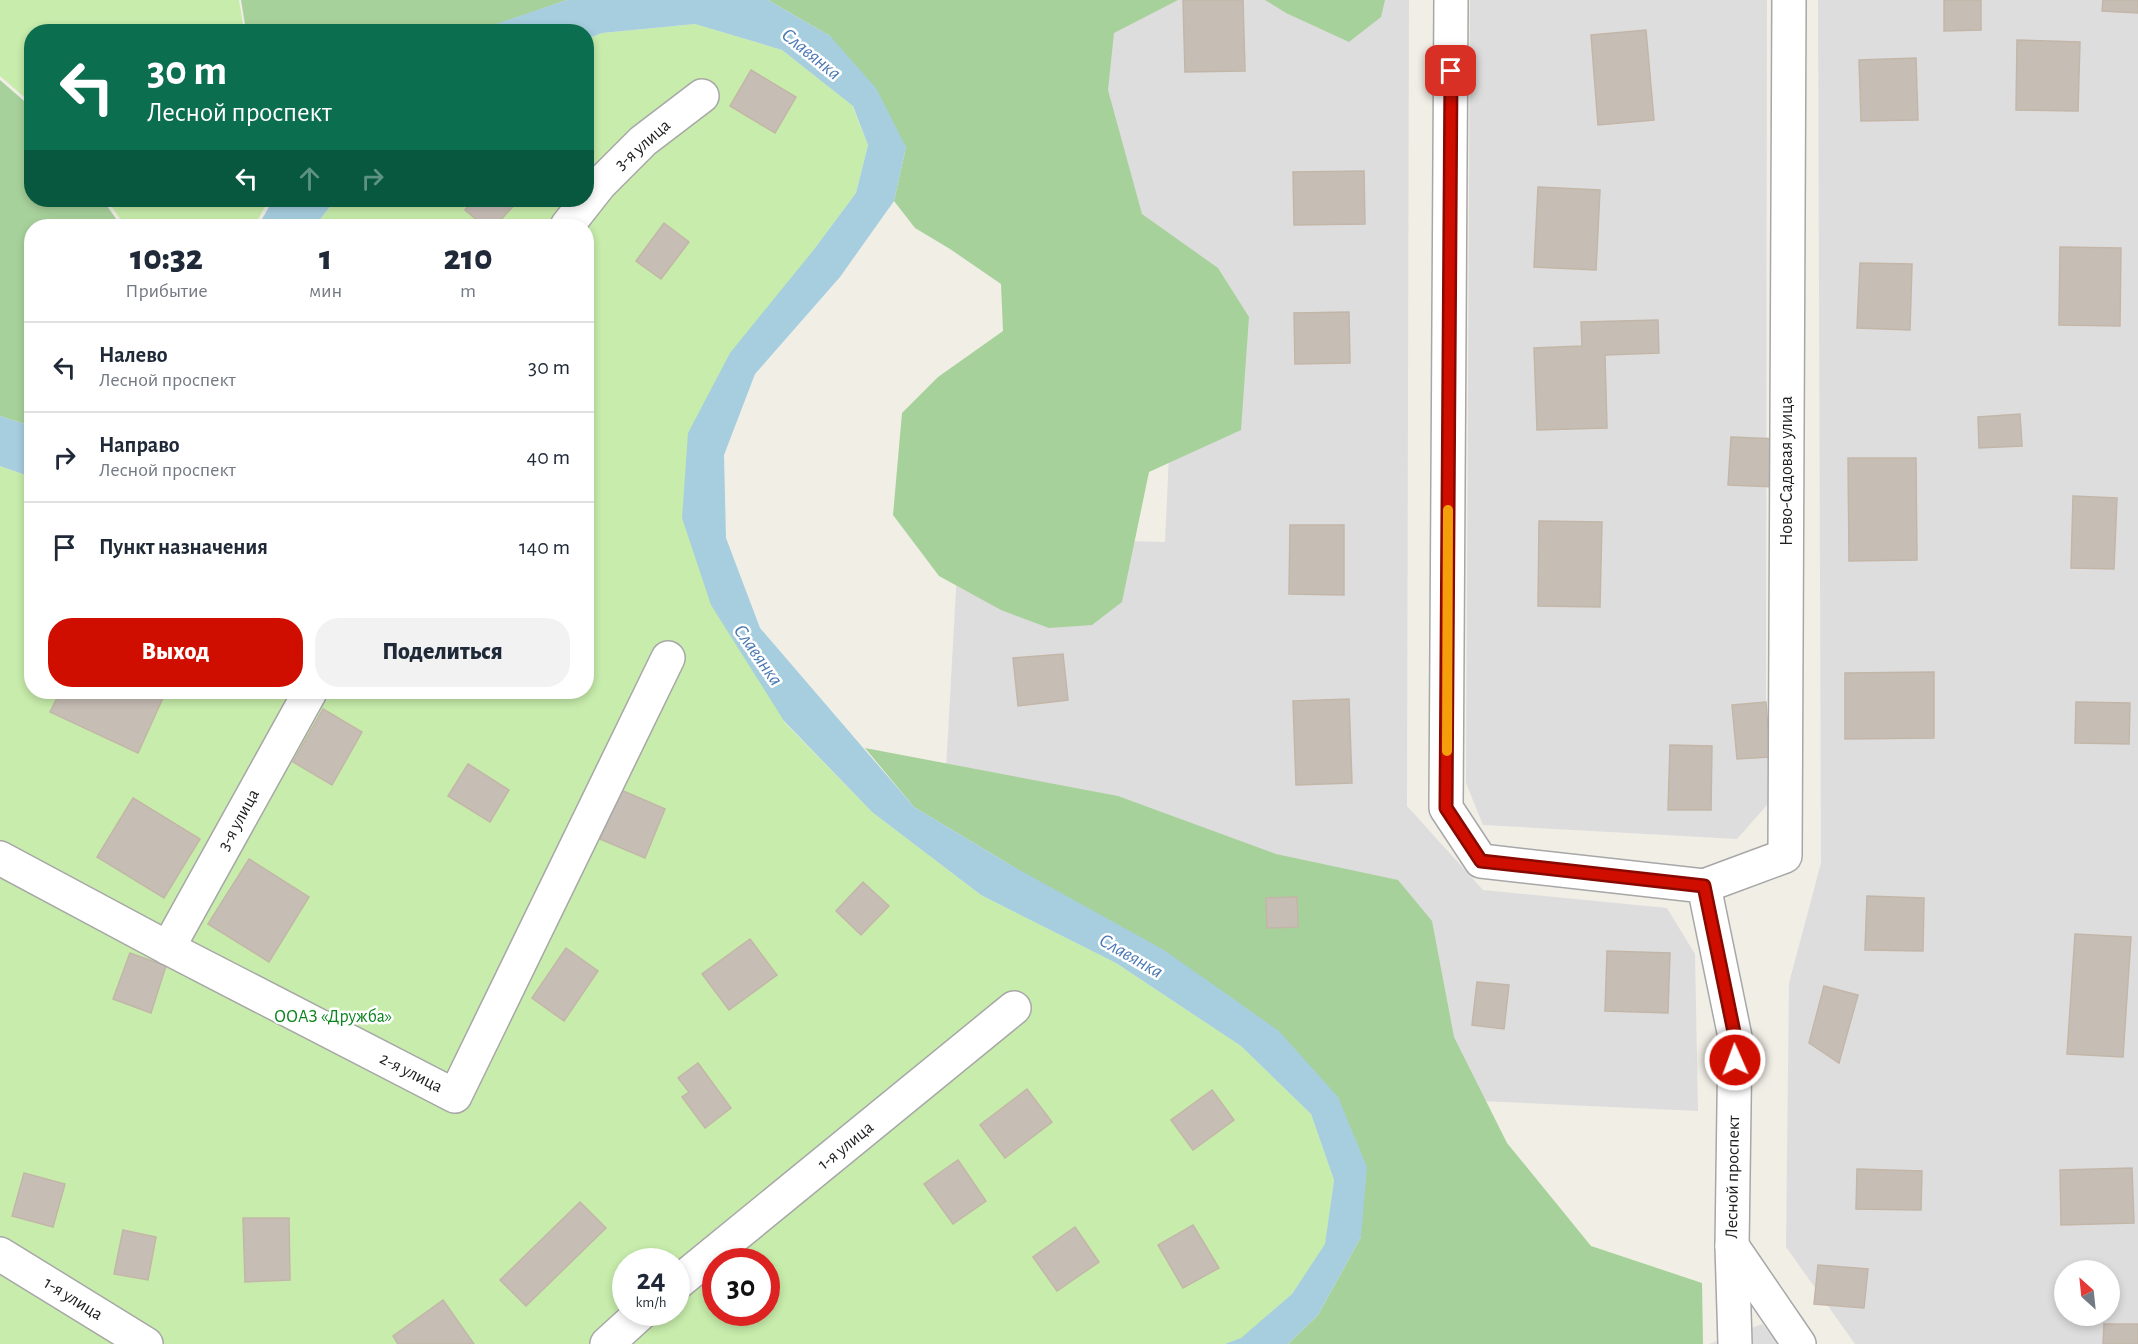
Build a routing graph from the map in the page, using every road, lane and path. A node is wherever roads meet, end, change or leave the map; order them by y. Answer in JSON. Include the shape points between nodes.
{"nodes":[{"id":1,"x":1451,"y":0,"type":"edge"},
{"id":2,"x":1790,"y":0,"type":"edge"},
{"id":3,"x":702,"y":96,"type":"dead end"},
{"id":4,"x":594,"y":192,"type":"edge"},
{"id":5,"x":582,"y":207,"type":"edge"},
{"id":6,"x":572,"y":219,"type":"edge"},
{"id":7,"x":668,"y":658,"type":"dead end"},
{"id":8,"x":306,"y":699,"type":"edge"},
{"id":9,"x":0,"y":858,"type":"edge"},
{"id":10,"x":1704,"y":886,"type":"junction"},
{"id":11,"x":168,"y":948,"type":"junction"},
{"id":12,"x":1014,"y":1008,"type":"dead end"},
{"id":13,"x":1732,"y":1246,"type":"junction"},
{"id":14,"x":0,"y":1254,"type":"edge"},
{"id":15,"x":690,"y":1273,"type":"edge"},
{"id":16,"x":627,"y":1326,"type":"edge"},
{"id":17,"x":146,"y":1344,"type":"edge"},
{"id":18,"x":607,"y":1344,"type":"edge"},
{"id":19,"x":1735,"y":1344,"type":"edge"},
{"id":20,"x":1799,"y":1344,"type":"edge"}],
"edges":[{"from":1,"to":10,"type":"street","via":[[1446,808],[1481,861]]},
{"from":2,"to":10,"type":"street","name":"Ново-Садовая улица","via":[[1785,856]]},
{"from":3,"to":4,"type":"street","name":"3-я улица","via":[[643,141]]},
{"from":5,"to":6,"type":"street","name":"3-я улица"},
{"from":7,"to":11,"type":"street","name":"2-я улица","via":[[455,1096]]},
{"from":8,"to":11,"type":"street","name":"3-я улица"},
{"from":9,"to":11,"type":"street","name":"2-я улица"},
{"from":10,"to":13,"type":"street","name":"Лесной проспект","via":[[1735,1037]]},
{"from":12,"to":15,"type":"street","name":"1-я улица"},
{"from":13,"to":19,"type":"street","name":"Лесной проспект"},
{"from":13,"to":20,"type":"street"},
{"from":14,"to":17,"type":"street","name":"1-я улица"},
{"from":16,"to":18,"type":"street"}]}
